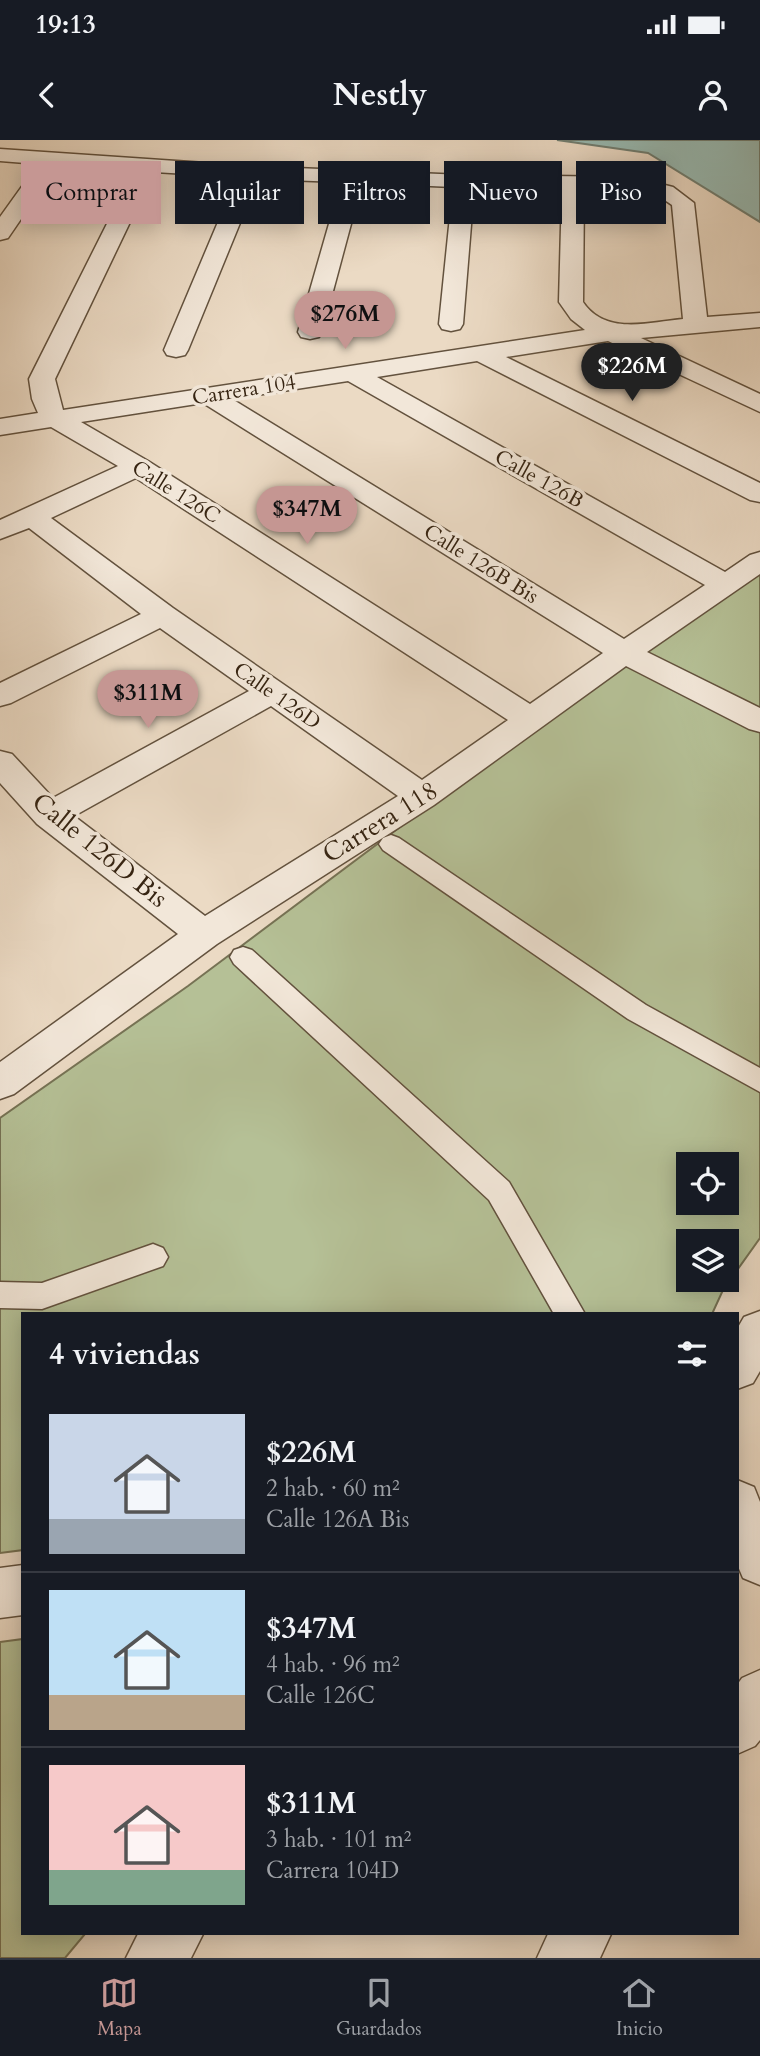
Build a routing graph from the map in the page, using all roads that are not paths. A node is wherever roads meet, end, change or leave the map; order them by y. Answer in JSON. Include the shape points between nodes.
{"nodes":[{"id":1,"x":0,"y":155,"type":"edge"},
{"id":2,"x":53,"y":158,"type":"junction"},
{"id":3,"x":93,"y":161,"type":"edge"},
{"id":4,"x":562,"y":183,"type":"edge"},
{"id":5,"x":573,"y":183,"type":"junction"},
{"id":6,"x":7,"y":212,"type":"edge"},
{"id":7,"x":118,"y":224,"type":"edge"},
{"id":8,"x":228,"y":224,"type":"edge"},
{"id":9,"x":340,"y":224,"type":"edge"},
{"id":10,"x":460,"y":224,"type":"edge"},
{"id":11,"x":0,"y":233,"type":"edge"},
{"id":12,"x":760,"y":320,"type":"edge"},
{"id":13,"x":451,"y":324,"type":"dead end"},
{"id":14,"x":696,"y":324,"type":"junction"},
{"id":15,"x":310,"y":332,"type":"dead end"},
{"id":16,"x":611,"y":332,"type":"junction"},
{"id":17,"x":176,"y":350,"type":"dead end"},
{"id":18,"x":482,"y":354,"type":"junction"},
{"id":19,"x":352,"y":373,"type":"junction"},
{"id":20,"x":209,"y":396,"type":"junction"},
{"id":21,"x":760,"y":404,"type":"edge"},
{"id":22,"x":53,"y":417,"type":"junction"},
{"id":23,"x":0,"y":427,"type":"edge"},
{"id":24,"x":138,"y":467,"type":"junction"},
{"id":25,"x":760,"y":494,"type":"edge"},
{"id":26,"x":32,"y":517,"type":"junction"},
{"id":27,"x":0,"y":531,"type":"edge"},
{"id":28,"x":760,"y":561,"type":"edge"},
{"id":29,"x":726,"y":584,"type":"junction"},
{"id":30,"x":162,"y":615,"type":"junction"},
{"id":31,"x":624,"y":653,"type":"junction"},
{"id":32,"x":272,"y":692,"type":"junction"},
{"id":33,"x":0,"y":696,"type":"edge"},
{"id":34,"x":532,"y":720,"type":"junction"},
{"id":35,"x":760,"y":721,"type":"edge"},
{"id":36,"x":0,"y":762,"type":"edge"},
{"id":37,"x":422,"y":797,"type":"junction"},
{"id":38,"x":50,"y":815,"type":"junction"},
{"id":39,"x":391,"y":844,"type":"dead end"},
{"id":40,"x":204,"y":934,"type":"junction"},
{"id":41,"x":243,"y":957,"type":"dead end"},
{"id":42,"x":760,"y":1081,"type":"edge"},
{"id":43,"x":0,"y":1083,"type":"edge"},
{"id":44,"x":153,"y":1256,"type":"dead end"},
{"id":45,"x":0,"y":1295,"type":"edge"},
{"id":46,"x":569,"y":1312,"type":"edge"},
{"id":47,"x":760,"y":1331,"type":"edge"},
{"id":48,"x":739,"y":1365,"type":"edge"},
{"id":49,"x":760,"y":1498,"type":"edge"},
{"id":50,"x":739,"y":1503,"type":"edge"},
{"id":51,"x":739,"y":1508,"type":"edge"},
{"id":52,"x":760,"y":1561,"type":"edge"},
{"id":53,"x":21,"y":1590,"type":"edge"},
{"id":54,"x":0,"y":1593,"type":"edge"},
{"id":55,"x":760,"y":1696,"type":"edge"},
{"id":56,"x":739,"y":1725,"type":"edge"},
{"id":57,"x":174,"y":1935,"type":"edge"},
{"id":58,"x":582,"y":1935,"type":"edge"},
{"id":59,"x":154,"y":1958,"type":"edge"},
{"id":60,"x":565,"y":1958,"type":"edge"}],
"edges":[{"from":1,"to":2,"type":"street"},
{"from":2,"to":3,"type":"street"},
{"from":2,"to":6,"type":"street"},
{"from":4,"to":5,"type":"street"},
{"from":5,"to":14,"type":"street","via":[[656,186],[683,203]]},
{"from":5,"to":16,"type":"street","via":[[571,302],[579,314]]},
{"from":6,"to":11,"type":"street"},
{"from":7,"to":22,"type":"street","via":[[42,379]]},
{"from":8,"to":17,"type":"street"},
{"from":9,"to":15,"type":"street"},
{"from":10,"to":13,"type":"street"},
{"from":12,"to":14,"type":"street","name":"Carrera 104"},
{"from":14,"to":16,"type":"street","name":"Carrera 104"},
{"from":16,"to":18,"type":"street","name":"Carrera 104"},
{"from":16,"to":21,"type":"street"},
{"from":18,"to":19,"type":"street","name":"Carrera 104"},
{"from":18,"to":25,"type":"street"},
{"from":19,"to":20,"type":"street","name":"Carrera 104"},
{"from":19,"to":29,"type":"street","name":"Calle 126B"},
{"from":20,"to":22,"type":"street","name":"Carrera 104"},
{"from":20,"to":31,"type":"street","name":"Calle 126B Bis"},
{"from":22,"to":23,"type":"street","name":"Carrera 104"},
{"from":22,"to":24,"type":"street","name":"Calle 126C"},
{"from":24,"to":26,"type":"street"},
{"from":24,"to":34,"type":"street","name":"Calle 126C"},
{"from":26,"to":27,"type":"street"},
{"from":26,"to":30,"type":"street","name":"Calle 126D"},
{"from":28,"to":29,"type":"street","name":"Carrera 118"},
{"from":29,"to":31,"type":"street","name":"Carrera 118"},
{"from":30,"to":32,"type":"street","name":"Calle 126D"},
{"from":30,"to":33,"type":"street"},
{"from":31,"to":34,"type":"street","name":"Carrera 118"},
{"from":31,"to":35,"type":"street","name":"Calle 126B Bis"},
{"from":32,"to":37,"type":"street","name":"Calle 126D"},
{"from":32,"to":38,"type":"street"},
{"from":34,"to":37,"type":"street","name":"Carrera 118"},
{"from":36,"to":38,"type":"street","name":"Calle 126D Bis"},
{"from":37,"to":40,"type":"street","name":"Carrera 118"},
{"from":38,"to":40,"type":"street","name":"Calle 126D Bis"},
{"from":39,"to":42,"type":"lane","via":[[637,1012]]},
{"from":40,"to":43,"type":"street","name":"Carrera 118"},
{"from":41,"to":46,"type":"lane","via":[[499,1191]]},
{"from":44,"to":45,"type":"lane","via":[[42,1296]]},
{"from":47,"to":48,"type":"street"},
{"from":49,"to":50,"type":"street"},
{"from":51,"to":52,"type":"street"},
{"from":53,"to":54,"type":"street"},
{"from":55,"to":56,"type":"street"},
{"from":57,"to":59,"type":"street"},
{"from":58,"to":60,"type":"street"}]}
